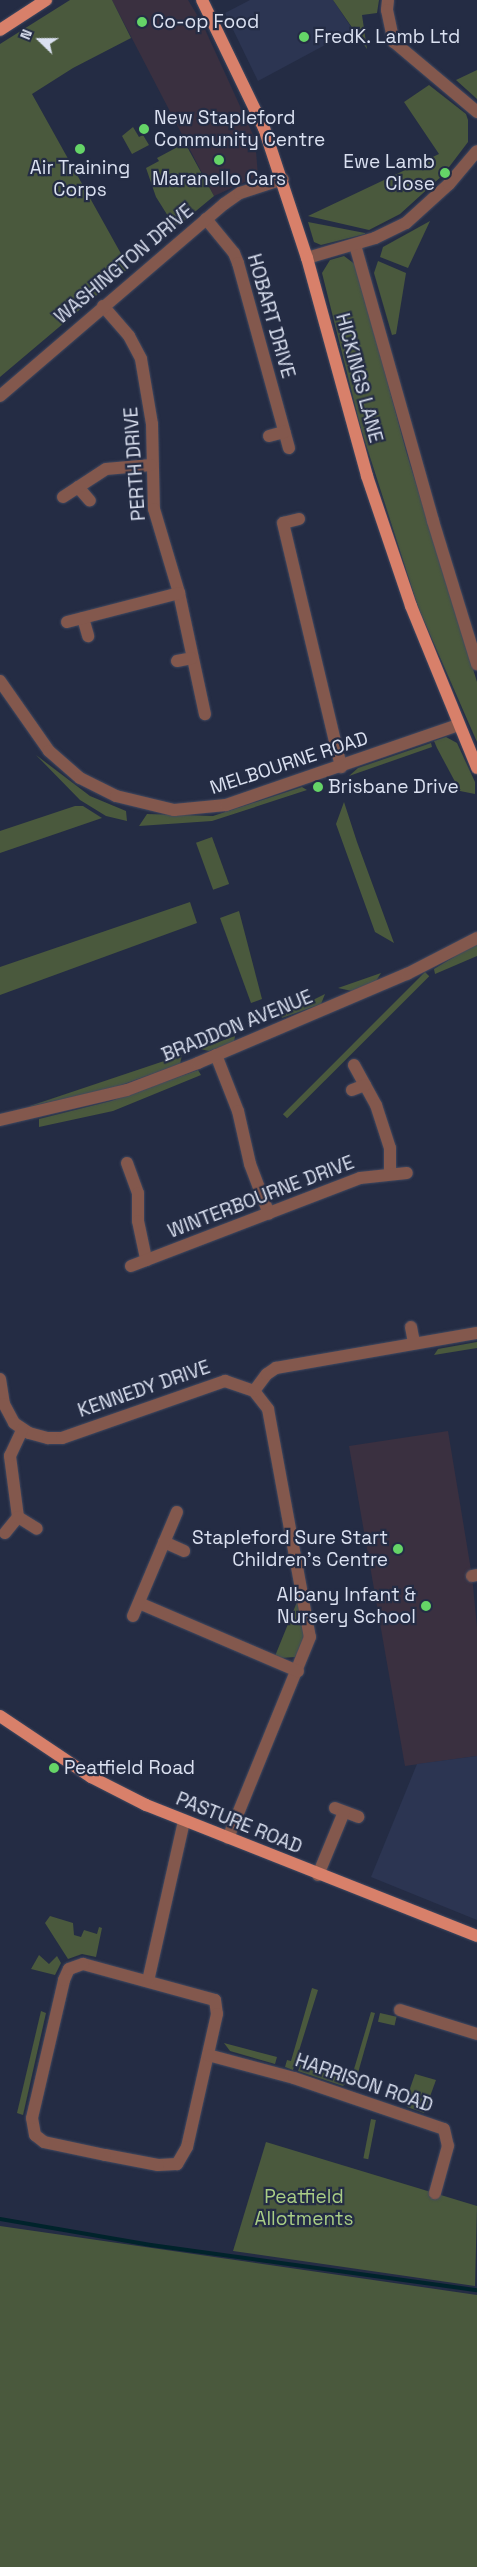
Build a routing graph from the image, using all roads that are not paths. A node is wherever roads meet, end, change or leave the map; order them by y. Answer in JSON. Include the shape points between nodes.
{"nodes":[{"id":1,"x":46,"y":0,"type":"edge"},
{"id":2,"x":202,"y":0,"type":"edge"},
{"id":3,"x":388,"y":0,"type":"edge"},
{"id":4,"x":0,"y":30,"type":"edge"},
{"id":5,"x":477,"y":112,"type":"edge"},
{"id":6,"x":477,"y":151,"type":"edge"},
{"id":7,"x":283,"y":179,"type":"junction"},
{"id":8,"x":206,"y":219,"type":"junction"},
{"id":9,"x":355,"y":245,"type":"junction"},
{"id":10,"x":308,"y":258,"type":"junction"},
{"id":11,"x":103,"y":306,"type":"junction"},
{"id":12,"x":0,"y":396,"type":"edge"},
{"id":13,"x":284,"y":432,"type":"junction"},
{"id":14,"x":269,"y":436,"type":"dead end"},
{"id":15,"x":289,"y":448,"type":"dead end"},
{"id":16,"x":151,"y":465,"type":"junction"},
{"id":17,"x":78,"y":487,"type":"junction"},
{"id":18,"x":63,"y":497,"type":"dead end"},
{"id":19,"x":90,"y":501,"type":"dead end"},
{"id":20,"x":299,"y":519,"type":"dead end"},
{"id":21,"x":179,"y":593,"type":"junction"},
{"id":22,"x":83,"y":618,"type":"junction"},
{"id":23,"x":67,"y":622,"type":"dead end"},
{"id":24,"x":88,"y":636,"type":"dead end"},
{"id":25,"x":192,"y":658,"type":"junction"},
{"id":26,"x":177,"y":662,"type":"dead end"},
{"id":27,"x":477,"y":664,"type":"edge"},
{"id":28,"x":0,"y":681,"type":"edge"},
{"id":29,"x":205,"y":714,"type":"dead end"},
{"id":30,"x":458,"y":725,"type":"junction"},
{"id":31,"x":341,"y":767,"type":"junction"},
{"id":32,"x":477,"y":768,"type":"edge"},
{"id":33,"x":477,"y":938,"type":"edge"},
{"id":34,"x":216,"y":1055,"type":"junction"},
{"id":35,"x":354,"y":1065,"type":"dead end"},
{"id":36,"x":365,"y":1085,"type":"junction"},
{"id":37,"x":352,"y":1090,"type":"dead end"},
{"id":38,"x":0,"y":1120,"type":"edge"},
{"id":39,"x":127,"y":1163,"type":"dead end"},
{"id":40,"x":407,"y":1173,"type":"dead end"},
{"id":41,"x":390,"y":1174,"type":"junction"},
{"id":42,"x":269,"y":1214,"type":"junction"},
{"id":43,"x":146,"y":1260,"type":"junction"},
{"id":44,"x":131,"y":1266,"type":"dead end"},
{"id":45,"x":411,"y":1327,"type":"dead end"},
{"id":46,"x":477,"y":1334,"type":"edge"},
{"id":47,"x":414,"y":1343,"type":"junction"},
{"id":48,"x":0,"y":1379,"type":"edge"},
{"id":49,"x":254,"y":1391,"type":"junction"},
{"id":50,"x":22,"y":1430,"type":"junction"},
{"id":51,"x":177,"y":1512,"type":"dead end"},
{"id":52,"x":18,"y":1518,"type":"junction"},
{"id":53,"x":36,"y":1529,"type":"dead end"},
{"id":54,"x":6,"y":1533,"type":"dead end"},
{"id":55,"x":164,"y":1542,"type":"junction"},
{"id":56,"x":184,"y":1551,"type":"dead end"},
{"id":57,"x":139,"y":1603,"type":"junction"},
{"id":58,"x":133,"y":1616,"type":"dead end"},
{"id":59,"x":298,"y":1672,"type":"junction"},
{"id":60,"x":0,"y":1716,"type":"edge"},
{"id":61,"x":358,"y":1817,"type":"dead end"},
{"id":62,"x":184,"y":1821,"type":"junction"},
{"id":63,"x":228,"y":1838,"type":"junction"},
{"id":64,"x":318,"y":1875,"type":"junction"},
{"id":65,"x":477,"y":1936,"type":"edge"},
{"id":66,"x":148,"y":1981,"type":"junction"},
{"id":67,"x":400,"y":2010,"type":"dead end"},
{"id":68,"x":477,"y":2034,"type":"edge"},
{"id":69,"x":208,"y":2055,"type":"junction"},
{"id":70,"x":435,"y":2193,"type":"dead end"}],
"edges":[{"from":1,"to":4,"type":"main road"},
{"from":2,"to":7,"type":"main road","name":"HICKINGS LANE","via":[[264,128]]},
{"from":3,"to":5,"type":"street","via":[[394,42]]},
{"from":6,"to":9,"type":"street","via":[[418,215],[383,235]]},
{"from":7,"to":8,"type":"street","name":"WASHINGTON DRIVE","via":[[240,193]]},
{"from":7,"to":10,"type":"main road","name":"HICKINGS LANE"},
{"from":8,"to":11,"type":"street","name":"WASHINGTON DRIVE"},
{"from":8,"to":13,"type":"street","name":"HOBART DRIVE","via":[[238,263]]},
{"from":9,"to":10,"type":"street"},
{"from":9,"to":27,"type":"street","name":"HICKINGS LANE","via":[[430,512]]},
{"from":10,"to":30,"type":"main road","name":"HICKINGS LANE","via":[[367,476],[411,606]]},
{"from":11,"to":12,"type":"street","name":"WASHINGTON DRIVE"},
{"from":11,"to":16,"type":"street","name":"PERTH DRIVE","via":[[129,336],[141,359],[152,415]]},
{"from":13,"to":14,"type":"street"},
{"from":13,"to":15,"type":"street","name":"HOBART DRIVE"},
{"from":16,"to":17,"type":"street","via":[[106,469]]},
{"from":16,"to":21,"type":"street","name":"PERTH DRIVE","via":[[156,516]]},
{"from":17,"to":18,"type":"street"},
{"from":17,"to":19,"type":"street"},
{"from":20,"to":31,"type":"street","via":[[283,523]]},
{"from":21,"to":22,"type":"street"},
{"from":21,"to":25,"type":"street","name":"PERTH DRIVE"},
{"from":22,"to":23,"type":"street"},
{"from":22,"to":24,"type":"street"},
{"from":25,"to":26,"type":"street"},
{"from":25,"to":29,"type":"street","name":"PERTH DRIVE"},
{"from":28,"to":31,"type":"street","name":"MELBOURNE ROAD","via":[[57,759],[97,788],[137,804],[174,810],[212,808]]},
{"from":30,"to":31,"type":"street","name":"MELBOURNE ROAD"},
{"from":30,"to":32,"type":"main road","name":"HICKINGS LANE"},
{"from":33,"to":34,"type":"street","name":"BRADDON AVENUE","via":[[399,978]]},
{"from":34,"to":38,"type":"street","name":"BRADDON AVENUE","via":[[127,1090]]},
{"from":34,"to":42,"type":"street","via":[[238,1111],[250,1164]]},
{"from":35,"to":36,"type":"street"},
{"from":36,"to":37,"type":"street"},
{"from":36,"to":41,"type":"street","via":[[390,1148]]},
{"from":39,"to":43,"type":"street","via":[[138,1193],[138,1221]]},
{"from":40,"to":41,"type":"street","name":"WINTERBOURNE DRIVE"},
{"from":41,"to":42,"type":"street","name":"WINTERBOURNE DRIVE","via":[[360,1178]]},
{"from":42,"to":43,"type":"street","name":"WINTERBOURNE DRIVE"},
{"from":43,"to":44,"type":"street","name":"WINTERBOURNE DRIVE"},
{"from":45,"to":47,"type":"street"},
{"from":46,"to":47,"type":"street"},
{"from":47,"to":49,"type":"street","via":[[276,1368]]},
{"from":48,"to":50,"type":"street","via":[[7,1411]]},
{"from":49,"to":50,"type":"street","name":"KENNEDY DRIVE","via":[[225,1381],[62,1438],[41,1437]]},
{"from":49,"to":59,"type":"street","via":[[270,1414],[311,1624],[308,1645]]},
{"from":50,"to":52,"type":"street","via":[[10,1456]]},
{"from":51,"to":55,"type":"street"},
{"from":52,"to":53,"type":"street"},
{"from":52,"to":54,"type":"street"},
{"from":55,"to":56,"type":"street"},
{"from":55,"to":57,"type":"street"},
{"from":57,"to":58,"type":"street"},
{"from":57,"to":59,"type":"street"},
{"from":59,"to":63,"type":"street"},
{"from":60,"to":62,"type":"main road","name":"PASTURE ROAD","via":[[91,1777]]},
{"from":61,"to":64,"type":"street","via":[[339,1810]]},
{"from":62,"to":63,"type":"main road","name":"PASTURE ROAD"},
{"from":62,"to":66,"type":"street"},
{"from":63,"to":64,"type":"main road","name":"PASTURE ROAD"},
{"from":64,"to":65,"type":"main road","name":"PASTURE ROAD"},
{"from":66,"to":69,"type":"street","via":[[215,2000],[217,2014]]},
{"from":66,"to":69,"type":"street","via":[[83,1964],[66,1972],[32,2118],[34,2135],[44,2142],[96,2153],[158,2165],[177,2164],[187,2147]]},
{"from":67,"to":68,"type":"street"},
{"from":69,"to":70,"type":"street","name":"HARRISON ROAD","via":[[294,2078],[444,2129],[448,2146]]}]}
